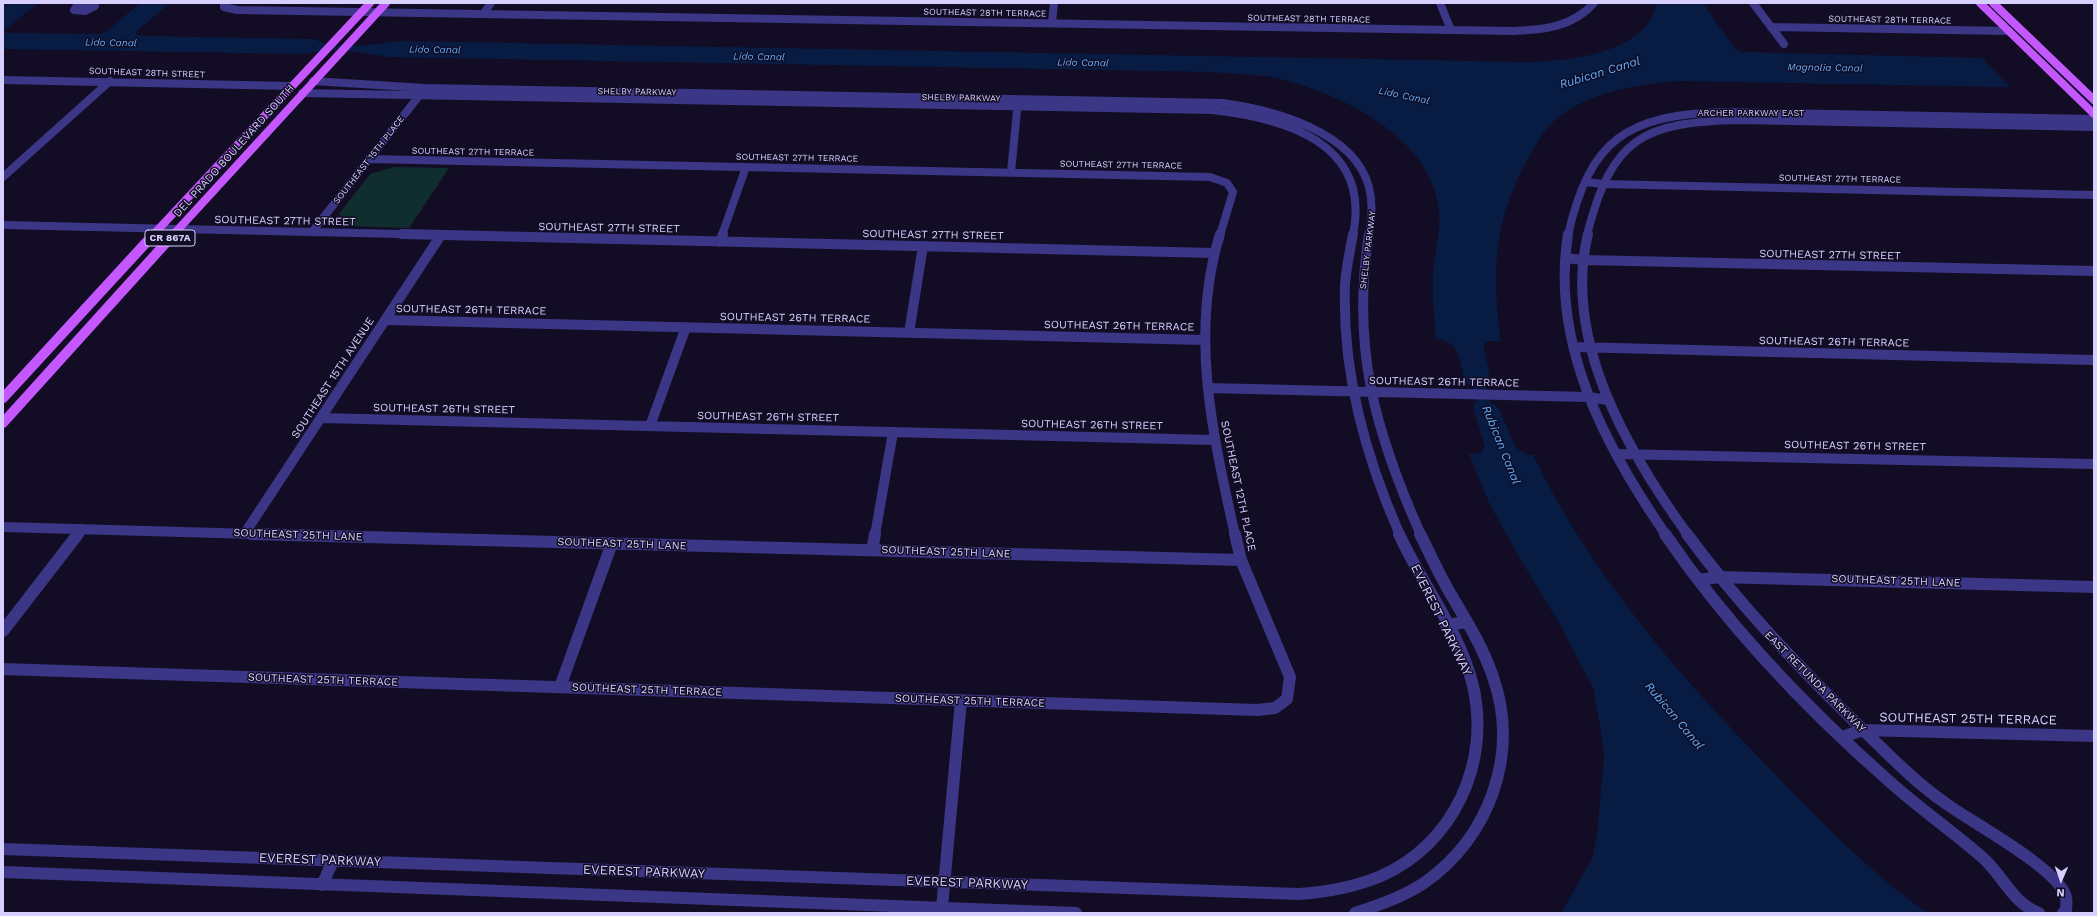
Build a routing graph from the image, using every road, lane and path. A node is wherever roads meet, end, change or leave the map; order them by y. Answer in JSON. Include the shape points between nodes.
{"nodes":[{"id":1,"x":86,"y":3,"type":"edge"},
{"id":2,"x":94,"y":3,"type":"edge"},
{"id":3,"x":280,"y":3,"type":"edge"},
{"id":4,"x":370,"y":3,"type":"edge"},
{"id":5,"x":386,"y":3,"type":"edge"},
{"id":6,"x":491,"y":3,"type":"edge"},
{"id":7,"x":1054,"y":3,"type":"edge"},
{"id":8,"x":1440,"y":3,"type":"edge"},
{"id":9,"x":1594,"y":3,"type":"edge"},
{"id":10,"x":1753,"y":3,"type":"edge"},
{"id":11,"x":1980,"y":3,"type":"edge"},
{"id":12,"x":1993,"y":3,"type":"edge"},
{"id":13,"x":224,"y":5,"type":"edge"},
{"id":14,"x":272,"y":11,"type":"junction"},
{"id":15,"x":379,"y":11,"type":"junction"},
{"id":16,"x":362,"y":12,"type":"junction"},
{"id":17,"x":484,"y":13,"type":"junction"},
{"id":18,"x":1052,"y":23,"type":"junction"},
{"id":19,"x":1771,"y":27,"type":"junction"},
{"id":20,"x":1451,"y":30,"type":"junction"},
{"id":21,"x":2009,"y":31,"type":"junction"},
{"id":22,"x":1784,"y":44,"type":"dead end"},
{"id":23,"x":320,"y":56,"type":"junction"},
{"id":24,"x":3,"y":80,"type":"edge"},
{"id":25,"x":313,"y":81,"type":"junction"},
{"id":26,"x":110,"y":82,"type":"junction"},
{"id":27,"x":291,"y":86,"type":"junction"},
{"id":28,"x":425,"y":88,"type":"junction"},
{"id":29,"x":302,"y":93,"type":"junction"},
{"id":30,"x":420,"y":95,"type":"junction"},
{"id":31,"x":2094,"y":100,"type":"edge"},
{"id":32,"x":1018,"y":103,"type":"junction"},
{"id":33,"x":1212,"y":106,"type":"junction"},
{"id":34,"x":2094,"y":114,"type":"edge"},
{"id":35,"x":2094,"y":119,"type":"edge"},
{"id":36,"x":2094,"y":127,"type":"edge"},
{"id":37,"x":270,"y":128,"type":"junction"},
{"id":38,"x":369,"y":159,"type":"junction"},
{"id":39,"x":746,"y":167,"type":"junction"},
{"id":40,"x":1011,"y":172,"type":"junction"},
{"id":41,"x":3,"y":177,"type":"edge"},
{"id":42,"x":1224,"y":180,"type":"joint"},
{"id":43,"x":1586,"y":182,"type":"junction"},
{"id":44,"x":1603,"y":184,"type":"junction"},
{"id":45,"x":2094,"y":195,"type":"edge"},
{"id":46,"x":3,"y":225,"type":"edge"},
{"id":47,"x":160,"y":229,"type":"junction"},
{"id":48,"x":178,"y":229,"type":"junction"},
{"id":49,"x":312,"y":232,"type":"junction"},
{"id":50,"x":441,"y":235,"type":"junction"},
{"id":51,"x":720,"y":242,"type":"junction"},
{"id":52,"x":923,"y":246,"type":"junction"},
{"id":53,"x":1214,"y":253,"type":"junction"},
{"id":54,"x":1566,"y":258,"type":"junction"},
{"id":55,"x":1583,"y":260,"type":"junction"},
{"id":56,"x":2094,"y":272,"type":"edge"},
{"id":57,"x":386,"y":320,"type":"junction"},
{"id":58,"x":686,"y":327,"type":"junction"},
{"id":59,"x":909,"y":333,"type":"junction"},
{"id":60,"x":1204,"y":340,"type":"junction"},
{"id":61,"x":1574,"y":347,"type":"junction"},
{"id":62,"x":1592,"y":348,"type":"junction"},
{"id":63,"x":2094,"y":360,"type":"edge"},
{"id":64,"x":1208,"y":388,"type":"junction"},
{"id":65,"x":1355,"y":392,"type":"junction"},
{"id":66,"x":1372,"y":392,"type":"junction"},
{"id":67,"x":1588,"y":397,"type":"junction"},
{"id":68,"x":3,"y":398,"type":"edge"},
{"id":69,"x":1608,"y":400,"type":"junction"},
{"id":70,"x":322,"y":418,"type":"junction"},
{"id":71,"x":3,"y":423,"type":"edge"},
{"id":72,"x":650,"y":426,"type":"junction"},
{"id":73,"x":893,"y":432,"type":"junction"},
{"id":74,"x":1214,"y":440,"type":"junction"},
{"id":75,"x":1636,"y":453,"type":"junction"},
{"id":76,"x":1616,"y":454,"type":"junction"},
{"id":77,"x":2094,"y":464,"type":"edge"},
{"id":78,"x":3,"y":527,"type":"edge"},
{"id":79,"x":82,"y":529,"type":"junction"},
{"id":80,"x":245,"y":533,"type":"junction"},
{"id":81,"x":612,"y":543,"type":"junction"},
{"id":82,"x":872,"y":550,"type":"junction"},
{"id":83,"x":1241,"y":560,"type":"junction"},
{"id":84,"x":1719,"y":578,"type":"junction"},
{"id":85,"x":1698,"y":580,"type":"junction"},
{"id":86,"x":2094,"y":587,"type":"edge"},
{"id":87,"x":1467,"y":622,"type":"junction"},
{"id":88,"x":1446,"y":625,"type":"junction"},
{"id":89,"x":3,"y":631,"type":"edge"},
{"id":90,"x":3,"y":670,"type":"edge"},
{"id":91,"x":560,"y":687,"type":"junction"},
{"id":92,"x":1287,"y":699,"type":"joint"},
{"id":93,"x":961,"y":701,"type":"junction"},
{"id":94,"x":1863,"y":730,"type":"junction"},
{"id":95,"x":2094,"y":736,"type":"edge"},
{"id":96,"x":1842,"y":737,"type":"junction"},
{"id":97,"x":3,"y":849,"type":"edge"},
{"id":98,"x":333,"y":861,"type":"junction"},
{"id":99,"x":3,"y":872,"type":"edge"},
{"id":100,"x":944,"y":882,"type":"junction"},
{"id":101,"x":322,"y":885,"type":"junction"},
{"id":102,"x":942,"y":908,"type":"junction"},
{"id":103,"x":1076,"y":913,"type":"edge"},
{"id":104,"x":1355,"y":913,"type":"edge"},
{"id":105,"x":2039,"y":913,"type":"edge"},
{"id":106,"x":2063,"y":913,"type":"edge"}],
"edges":[{"from":1,"to":2,"type":"street","via":[[74,10],[88,10],[95,6]]},
{"from":3,"to":14,"type":"street"},
{"from":4,"to":16,"type":"main road","name":"DEL PRADO BOULEVARD SOUTH","number":"CR 867A"},
{"from":5,"to":15,"type":"main road","name":"DEL PRADO BOULEVARD SOUTH","number":"CR 867A"},
{"from":6,"to":17,"type":"street"},
{"from":7,"to":18,"type":"street"},
{"from":8,"to":20,"type":"street"},
{"from":9,"to":20,"type":"street","name":"SOUTHEAST 28TH TERRACE","via":[[1574,19],[1543,28],[1513,31]]},
{"from":10,"to":19,"type":"street"},
{"from":11,"to":21,"type":"main road"},
{"from":12,"to":31,"type":"main road"},
{"from":13,"to":14,"type":"street","name":"SOUTHEAST 28TH TERRACE","via":[[237,10]]},
{"from":14,"to":16,"type":"street","name":"SOUTHEAST 28TH TERRACE"},
{"from":15,"to":16,"type":"street","name":"SOUTHEAST 28TH TERRACE"},
{"from":15,"to":17,"type":"street","name":"SOUTHEAST 28TH TERRACE"},
{"from":15,"to":25,"type":"main road","name":"DEL PRADO BOULEVARD SOUTH","number":"CR 867A"},
{"from":16,"to":23,"type":"main road","name":"DEL PRADO BOULEVARD SOUTH","number":"CR 867A"},
{"from":17,"to":18,"type":"street","name":"SOUTHEAST 28TH TERRACE"},
{"from":18,"to":20,"type":"street","name":"SOUTHEAST 28TH TERRACE"},
{"from":19,"to":21,"type":"street","name":"SOUTHEAST 28TH TERRACE"},
{"from":19,"to":22,"type":"street"},
{"from":21,"to":34,"type":"main road"},
{"from":23,"to":27,"type":"main road","name":"DEL PRADO BOULEVARD SOUTH","number":"CR 867A"},
{"from":23,"to":29,"type":"main road","via":[[319,65],[306,80]]},
{"from":24,"to":26,"type":"street","name":"SOUTHEAST 28TH STREET"},
{"from":25,"to":28,"type":"street","name":"SHELBY PARKWAY"},
{"from":25,"to":29,"type":"main road","name":"DEL PRADO BOULEVARD SOUTH","number":"CR 867A"},
{"from":26,"to":27,"type":"street","name":"SOUTHEAST 28TH STREET"},
{"from":26,"to":41,"type":"street"},
{"from":27,"to":37,"type":"main road","via":[[291,97],[273,118]]},
{"from":27,"to":47,"type":"main road","name":"DEL PRADO BOULEVARD SOUTH","number":"CR 867A"},
{"from":28,"to":30,"type":"street","name":"SOUTHEAST 15TH PLACE"},
{"from":28,"to":32,"type":"street","name":"SHELBY PARKWAY"},
{"from":29,"to":30,"type":"street","name":"SHELBY PARKWAY"},
{"from":29,"to":37,"type":"main road","name":"DEL PRADO BOULEVARD SOUTH","number":"CR 867A"},
{"from":30,"to":32,"type":"street","name":"SHELBY PARKWAY"},
{"from":30,"to":38,"type":"street","name":"SOUTHEAST 15TH PLACE"},
{"from":32,"to":33,"type":"street","name":"SHELBY PARKWAY"},
{"from":32,"to":40,"type":"street"},
{"from":33,"to":65,"type":"street","name":"SHELBY PARKWAY","via":[[1258,117],[1298,131],[1329,150],[1351,179],[1356,190],[1358,206],[1348,254],[1344,314]]},
{"from":33,"to":66,"type":"street","name":"SHELBY PARKWAY","via":[[1265,110],[1302,123],[1341,147],[1363,172],[1370,185],[1373,199],[1363,276],[1362,308],[1364,345]]},
{"from":35,"to":43,"type":"street","name":"ARCHER PARKWAY EAST","via":[[1757,112],[1688,114],[1648,123],[1617,138],[1604,152]]},
{"from":36,"to":44,"type":"street","name":"ARCHER PARKWAY EAST","via":[[1741,120],[1694,122],[1666,128],[1638,140],[1615,160]]},
{"from":37,"to":48,"type":"main road","name":"DEL PRADO BOULEVARD SOUTH","number":"CR 867A"},
{"from":38,"to":39,"type":"street","name":"SOUTHEAST 27TH TERRACE"},
{"from":38,"to":49,"type":"street","name":"SOUTHEAST 15TH PLACE"},
{"from":39,"to":40,"type":"street","name":"SOUTHEAST 27TH TERRACE"},
{"from":39,"to":51,"type":"street"},
{"from":40,"to":42,"type":"street","name":"SOUTHEAST 27TH TERRACE","via":[[1210,177]]},
{"from":42,"to":53,"type":"street","name":"SOUTHEAST 12TH PLACE","via":[[1231,185],[1233,192]]},
{"from":43,"to":44,"type":"street","name":"SOUTHEAST 27TH TERRACE"},
{"from":43,"to":54,"type":"street","name":"ARCHER PARKWAY EAST","via":[[1572,217]]},
{"from":44,"to":45,"type":"street","name":"SOUTHEAST 27TH TERRACE"},
{"from":44,"to":55,"type":"street","name":"ARCHER PARKWAY EAST"},
{"from":46,"to":47,"type":"street","name":"SOUTHEAST 27TH STREET"},
{"from":47,"to":48,"type":"street","name":"SOUTHEAST 27TH STREET"},
{"from":47,"to":68,"type":"main road","name":"DEL PRADO BOULEVARD SOUTH","number":"CR 867A"},
{"from":48,"to":49,"type":"street","name":"SOUTHEAST 27TH STREET"},
{"from":48,"to":71,"type":"main road","name":"DEL PRADO BOULEVARD SOUTH","number":"CR 867A"},
{"from":49,"to":50,"type":"street","name":"SOUTHEAST 27TH STREET"},
{"from":50,"to":51,"type":"street","name":"SOUTHEAST 27TH STREET"},
{"from":50,"to":57,"type":"street","name":"SOUTHEAST 15TH AVENUE"},
{"from":51,"to":52,"type":"street","name":"SOUTHEAST 27TH STREET"},
{"from":52,"to":53,"type":"street","name":"SOUTHEAST 27TH STREET"},
{"from":52,"to":59,"type":"street"},
{"from":53,"to":60,"type":"street","name":"SOUTHEAST 12TH PLACE"},
{"from":54,"to":55,"type":"street","name":"SOUTHEAST 27TH STREET"},
{"from":54,"to":61,"type":"street","name":"ARCHER PARKWAY EAST","via":[[1564,290]]},
{"from":55,"to":56,"type":"street","name":"SOUTHEAST 27TH STREET"},
{"from":55,"to":62,"type":"street","name":"ARCHER PARKWAY EAST","via":[[1583,296]]},
{"from":57,"to":58,"type":"street","name":"SOUTHEAST 26TH TERRACE"},
{"from":57,"to":70,"type":"street","name":"SOUTHEAST 15TH AVENUE"},
{"from":58,"to":59,"type":"street","name":"SOUTHEAST 26TH TERRACE"},
{"from":58,"to":72,"type":"street"},
{"from":59,"to":60,"type":"street","name":"SOUTHEAST 26TH TERRACE"},
{"from":60,"to":64,"type":"street","name":"SOUTHEAST 12TH PLACE"},
{"from":61,"to":62,"type":"street","name":"SOUTHEAST 26TH TERRACE"},
{"from":61,"to":67,"type":"street","name":"ARCHER PARKWAY EAST"},
{"from":62,"to":63,"type":"street","name":"SOUTHEAST 26TH TERRACE"},
{"from":62,"to":69,"type":"street","name":"ARCHER PARKWAY EAST"},
{"from":64,"to":65,"type":"street","name":"SOUTHEAST 26TH TERRACE"},
{"from":64,"to":74,"type":"street","name":"SOUTHEAST 12TH PLACE"},
{"from":65,"to":66,"type":"street","name":"SOUTHEAST 26TH TERRACE"},
{"from":65,"to":88,"type":"street","name":"EVEREST PARKWAY","via":[[1366,442],[1378,480],[1401,537]]},
{"from":66,"to":67,"type":"street","name":"SOUTHEAST 26TH TERRACE"},
{"from":66,"to":87,"type":"street","name":"EVEREST PARKWAY","via":[[1383,438],[1399,482],[1431,555]]},
{"from":67,"to":69,"type":"street","name":"SOUTHEAST 26TH TERRACE"},
{"from":67,"to":76,"type":"street","name":"EAST RETUNDA PARKWAY"},
{"from":69,"to":75,"type":"street","name":"EAST RETUNDA PARKWAY"},
{"from":70,"to":72,"type":"street","name":"SOUTHEAST 26TH STREET"},
{"from":70,"to":80,"type":"street","name":"SOUTHEAST 15TH AVENUE"},
{"from":72,"to":73,"type":"street","name":"SOUTHEAST 26TH STREET"},
{"from":73,"to":74,"type":"street","name":"SOUTHEAST 26TH STREET"},
{"from":73,"to":82,"type":"street"},
{"from":74,"to":83,"type":"street","name":"SOUTHEAST 12TH PLACE"},
{"from":75,"to":76,"type":"street","name":"SOUTHEAST 26TH STREET"},
{"from":75,"to":77,"type":"street","name":"SOUTHEAST 26TH STREET"},
{"from":75,"to":84,"type":"street","name":"EAST RETUNDA PARKWAY","via":[[1676,520]]},
{"from":76,"to":85,"type":"street","name":"EAST RETUNDA PARKWAY","via":[[1646,506]]},
{"from":78,"to":79,"type":"street","name":"SOUTHEAST 25TH LANE"},
{"from":79,"to":80,"type":"street","name":"SOUTHEAST 25TH LANE"},
{"from":79,"to":89,"type":"street"},
{"from":80,"to":81,"type":"street","name":"SOUTHEAST 25TH LANE"},
{"from":81,"to":82,"type":"street","name":"SOUTHEAST 25TH LANE"},
{"from":81,"to":91,"type":"street"},
{"from":82,"to":83,"type":"street","name":"SOUTHEAST 25TH LANE"},
{"from":83,"to":92,"type":"street","name":"SOUTHEAST 12TH PLACE","via":[[1290,677]]},
{"from":84,"to":85,"type":"street","name":"SOUTHEAST 25TH LANE"},
{"from":84,"to":86,"type":"street","name":"SOUTHEAST 25TH LANE"},
{"from":84,"to":94,"type":"street","name":"EAST RETUNDA PARKWAY","via":[[1780,648]]},
{"from":85,"to":96,"type":"street","name":"EAST RETUNDA PARKWAY","via":[[1763,656]]},
{"from":87,"to":88,"type":"street"},
{"from":87,"to":104,"type":"street","name":"EVEREST PARKWAY","via":[[1488,661],[1503,726],[1502,760],[1488,811],[1470,841],[1432,878],[1398,898]]},
{"from":88,"to":100,"type":"street","name":"EVEREST PARKWAY","via":[[1468,670],[1475,696],[1479,734],[1474,767],[1456,811],[1438,836],[1414,857],[1382,875],[1342,889],[1299,894]]},
{"from":90,"to":91,"type":"street","name":"SOUTHEAST 25TH TERRACE"},
{"from":91,"to":93,"type":"street","name":"SOUTHEAST 25TH TERRACE"},
{"from":92,"to":93,"type":"street","name":"SOUTHEAST 25TH TERRACE","via":[[1275,708],[1257,710]]},
{"from":93,"to":100,"type":"street"},
{"from":94,"to":95,"type":"street","name":"SOUTHEAST 25TH TERRACE"},
{"from":94,"to":96,"type":"street","name":"SOUTHEAST 25TH TERRACE"},
{"from":94,"to":106,"type":"street","name":"EAST RETUNDA PARKWAY","via":[[1945,804],[2040,866],[2056,880],[2066,896],[2066,912]]},
{"from":96,"to":105,"type":"street","name":"EAST RETUNDA PARKWAY","via":[[1902,793],[1988,863],[2012,896],[2030,910]]},
{"from":97,"to":98,"type":"street","name":"EVEREST PARKWAY"},
{"from":98,"to":100,"type":"street","name":"EVEREST PARKWAY"},
{"from":98,"to":101,"type":"street"},
{"from":99,"to":101,"type":"street"},
{"from":100,"to":102,"type":"street"},
{"from":101,"to":102,"type":"street"},
{"from":102,"to":103,"type":"street"}]}
